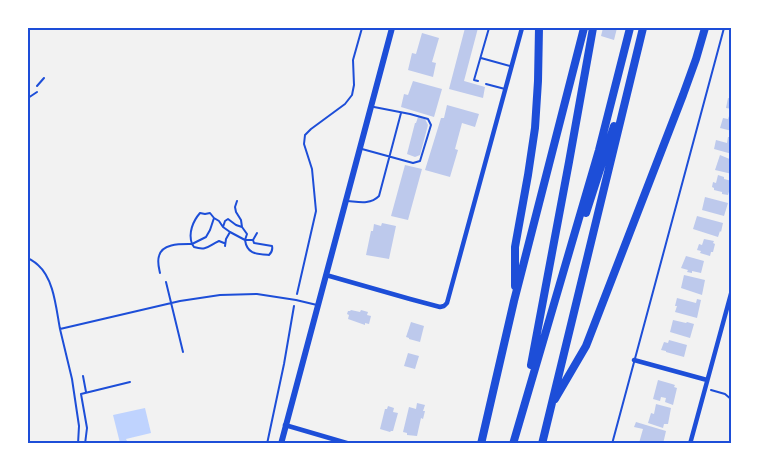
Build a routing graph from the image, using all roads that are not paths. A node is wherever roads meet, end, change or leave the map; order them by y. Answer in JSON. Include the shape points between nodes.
{"nodes":[{"id":1,"x":392,"y":28,"type":"edge"},
{"id":2,"x":489,"y":28,"type":"edge"},
{"id":3,"x":522,"y":28,"type":"edge"},
{"id":4,"x":539,"y":28,"type":"edge"},
{"id":5,"x":584,"y":28,"type":"edge"},
{"id":6,"x":593,"y":28,"type":"edge"},
{"id":7,"x":630,"y":28,"type":"edge"},
{"id":8,"x":643,"y":28,"type":"edge"},
{"id":9,"x":705,"y":28,"type":"edge"},
{"id":10,"x":724,"y":28,"type":"edge"},
{"id":11,"x":481,"y":58,"type":"junction"},
{"id":12,"x":510,"y":66,"type":"junction"},
{"id":13,"x":632,"y":75,"type":"junction"},
{"id":14,"x":478,"y":81,"type":"dead end"},
{"id":15,"x":486,"y":84,"type":"dead end"},
{"id":16,"x":504,"y":89,"type":"junction"},
{"id":17,"x":37,"y":92,"type":"dead end"},
{"id":18,"x":28,"y":98,"type":"edge"},
{"id":19,"x":371,"y":106,"type":"junction"},
{"id":20,"x":401,"y":113,"type":"junction"},
{"id":21,"x":360,"y":148,"type":"junction"},
{"id":22,"x":390,"y":157,"type":"junction"},
{"id":23,"x":345,"y":201,"type":"junction"},
{"id":24,"x":28,"y":258,"type":"edge"},
{"id":25,"x":326,"y":275,"type":"junction"},
{"id":26,"x":166,"y":282,"type":"dead end"},
{"id":27,"x":732,"y":290,"type":"edge"},
{"id":28,"x":514,"y":301,"type":"junction"},
{"id":29,"x":172,"y":303,"type":"junction"},
{"id":30,"x":318,"y":305,"type":"junction"},
{"id":31,"x":60,"y":329,"type":"junction"},
{"id":32,"x":183,"y":352,"type":"dead end"},
{"id":33,"x":634,"y":360,"type":"junction"},
{"id":34,"x":707,"y":380,"type":"junction"},
{"id":35,"x":551,"y":407,"type":"junction"},
{"id":36,"x":523,"y":408,"type":"junction"},
{"id":37,"x":286,"y":425,"type":"junction"},
{"id":38,"x":78,"y":444,"type":"edge"},
{"id":39,"x":280,"y":444,"type":"edge"},
{"id":40,"x":350,"y":444,"type":"edge"},
{"id":41,"x":481,"y":444,"type":"edge"},
{"id":42,"x":515,"y":444,"type":"edge"},
{"id":43,"x":542,"y":444,"type":"edge"},
{"id":44,"x":612,"y":444,"type":"edge"},
{"id":45,"x":690,"y":444,"type":"edge"}],
"edges":[{"from":1,"to":19,"type":"main road"},
{"from":2,"to":11,"type":"lane"},
{"from":3,"to":12,"type":"street"},
{"from":4,"to":28,"type":"highway","via":[[535,128],[515,247]]},
{"from":5,"to":28,"type":"highway"},
{"from":6,"to":36,"type":"highway"},
{"from":7,"to":36,"type":"highway","via":[[599,150]]},
{"from":8,"to":13,"type":"highway"},
{"from":9,"to":35,"type":"highway","via":[[683,95],[586,346]]},
{"from":10,"to":33,"type":"lane"},
{"from":11,"to":12,"type":"lane"},
{"from":11,"to":14,"type":"lane","via":[[474,80]]},
{"from":12,"to":16,"type":"street"},
{"from":13,"to":35,"type":"highway"},
{"from":13,"to":36,"type":"highway"},
{"from":15,"to":16,"type":"lane"},
{"from":16,"to":25,"type":"street","via":[[444,306]]},
{"from":17,"to":18,"type":"lane"},
{"from":19,"to":20,"type":"lane"},
{"from":19,"to":21,"type":"main road"},
{"from":20,"to":22,"type":"lane"},
{"from":20,"to":22,"type":"lane","via":[[428,119],[431,125],[420,161],[413,163]]},
{"from":21,"to":22,"type":"lane"},
{"from":21,"to":23,"type":"main road"},
{"from":22,"to":23,"type":"lane","via":[[379,196],[374,202]]},
{"from":23,"to":25,"type":"main road"},
{"from":24,"to":31,"type":"lane","via":[[46,274]]},
{"from":25,"to":30,"type":"main road"},
{"from":26,"to":29,"type":"lane"},
{"from":27,"to":34,"type":"street"},
{"from":28,"to":41,"type":"highway"},
{"from":29,"to":30,"type":"lane","via":[[257,294]]},
{"from":29,"to":31,"type":"lane"},
{"from":29,"to":32,"type":"lane"},
{"from":30,"to":37,"type":"main road"},
{"from":31,"to":38,"type":"lane","via":[[80,426]]},
{"from":33,"to":34,"type":"street"},
{"from":33,"to":44,"type":"lane"},
{"from":34,"to":45,"type":"street"},
{"from":35,"to":43,"type":"highway"},
{"from":36,"to":42,"type":"highway"},
{"from":37,"to":39,"type":"main road"},
{"from":37,"to":40,"type":"street"}]}
